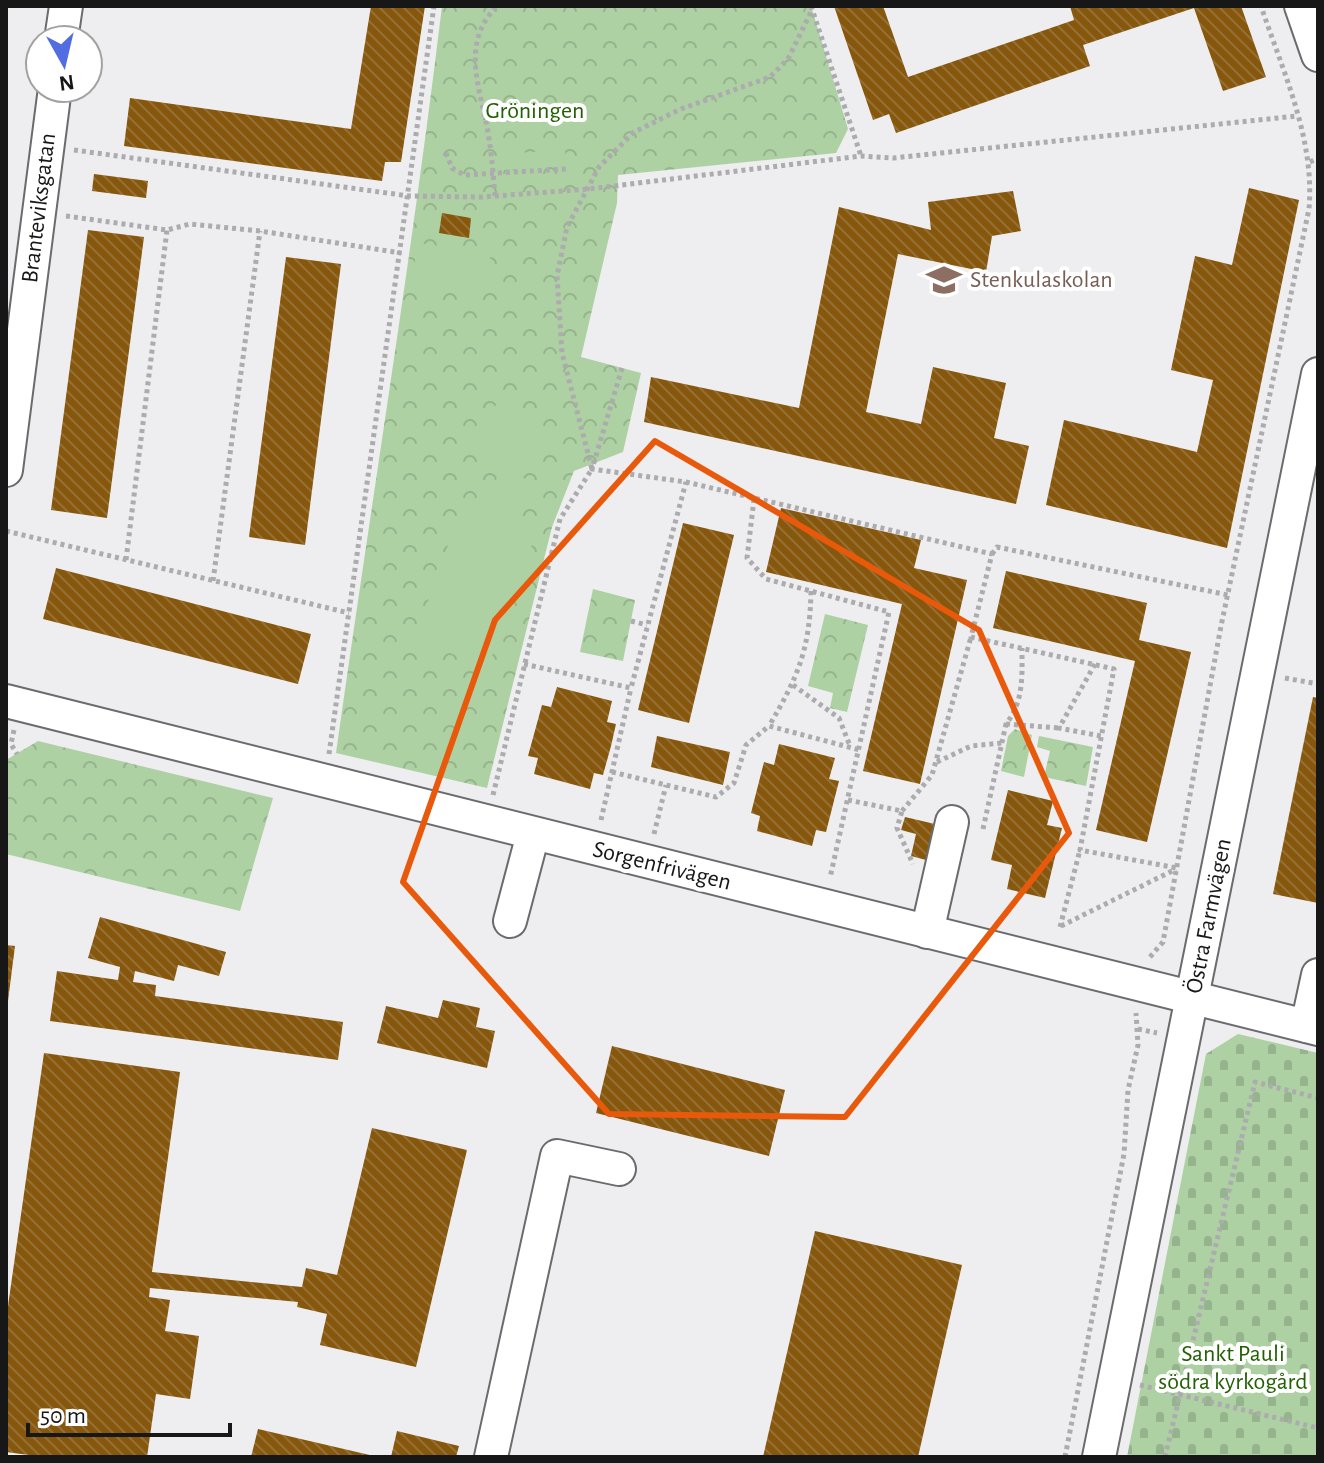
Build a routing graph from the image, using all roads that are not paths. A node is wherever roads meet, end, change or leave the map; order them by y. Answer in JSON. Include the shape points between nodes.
{"nodes":[{"id":1,"x":1301,"y":6,"type":"edge"},
{"id":2,"x":1318,"y":55,"type":"edge"},
{"id":3,"x":53,"y":104,"type":"edge"},
{"id":4,"x":1318,"y":374,"type":"edge"},
{"id":5,"x":6,"y":470,"type":"edge"},
{"id":6,"x":6,"y":701,"type":"edge"},
{"id":7,"x":952,"y":822,"type":"dead end"},
{"id":8,"x":533,"y":834,"type":"junction"},
{"id":9,"x":510,"y":921,"type":"dead end"},
{"id":10,"x":927,"y":932,"type":"junction"},
{"id":11,"x":1318,"y":975,"type":"edge"},
{"id":12,"x":1192,"y":998,"type":"junction"},
{"id":13,"x":1312,"y":1028,"type":"edge"},
{"id":14,"x":619,"y":1169,"type":"dead end"},
{"id":15,"x":491,"y":1457,"type":"edge"},
{"id":16,"x":1099,"y":1457,"type":"edge"}],
"edges":[{"from":1,"to":2,"type":"street"},
{"from":3,"to":5,"type":"street","name":"Branteviksgatan"},
{"from":4,"to":12,"type":"street","name":"Östra Farmvägen"},
{"from":6,"to":8,"type":"street","name":"Sorgenfrivägen"},
{"from":7,"to":10,"type":"street"},
{"from":8,"to":9,"type":"street"},
{"from":8,"to":10,"type":"street","name":"Sorgenfrivägen"},
{"from":10,"to":12,"type":"street","name":"Sorgenfrivägen"},
{"from":11,"to":13,"type":"street"},
{"from":12,"to":13,"type":"street","name":"Sorgenfrivägen"},
{"from":12,"to":16,"type":"street","name":"Östra Farmvägen"},
{"from":14,"to":15,"type":"street","via":[[557,1156]]}]}
